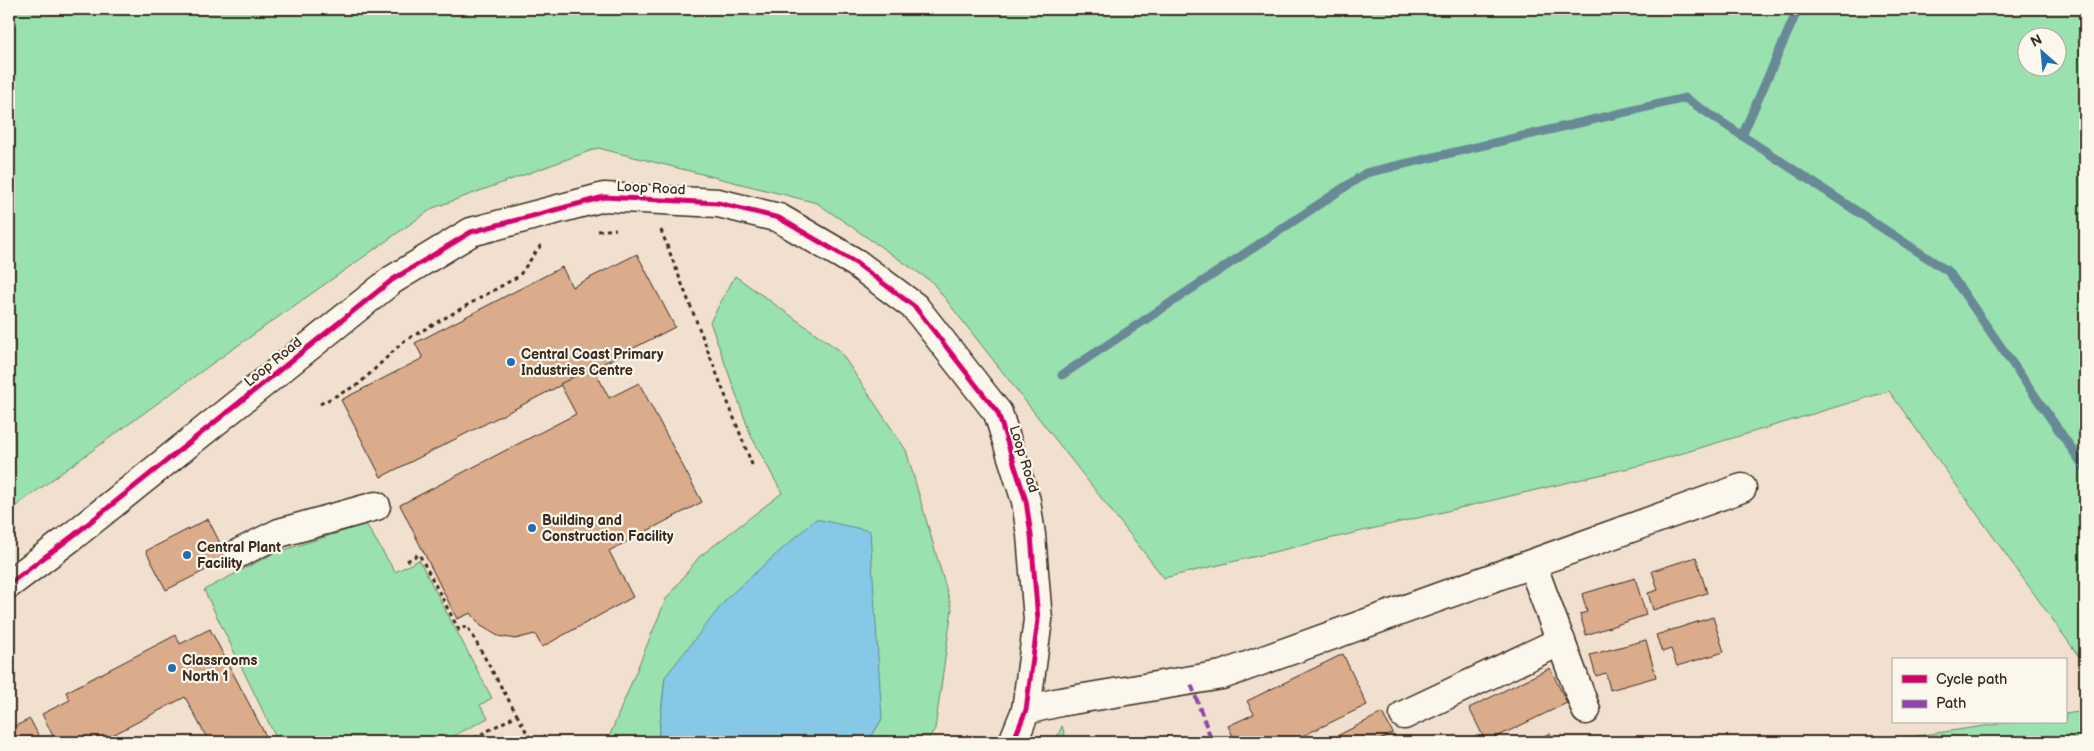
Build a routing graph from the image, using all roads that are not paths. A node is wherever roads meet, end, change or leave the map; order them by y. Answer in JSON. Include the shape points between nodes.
{"nodes":[{"id":1,"x":1742,"y":488,"type":"dead end"},
{"id":2,"x":376,"y":506,"type":"dead end"},
{"id":3,"x":237,"y":554,"type":"dead end"},
{"id":4,"x":1532,"y":564,"type":"junction"},
{"id":5,"x":9,"y":584,"type":"edge"},
{"id":6,"x":1561,"y":641,"type":"junction"},
{"id":7,"x":1026,"y":710,"type":"junction"},
{"id":8,"x":1586,"y":710,"type":"dead end"},
{"id":9,"x":1404,"y":715,"type":"dead end"},
{"id":10,"x":1013,"y":742,"type":"edge"}],
"edges":[{"from":1,"to":4,"type":"street"},
{"from":2,"to":3,"type":"street","via":[[279,533]]},
{"from":4,"to":6,"type":"street"},
{"from":4,"to":7,"type":"street","via":[[1222,675]]},
{"from":5,"to":7,"type":"street","name":"Loop Road","via":[[392,280],[471,232],[604,197],[718,204],[779,218],[856,263],[915,307],[998,413],[1026,501],[1031,535],[1038,620]]},
{"from":6,"to":8,"type":"street"},
{"from":6,"to":9,"type":"street"},
{"from":7,"to":10,"type":"street","name":"Loop Road"}]}
